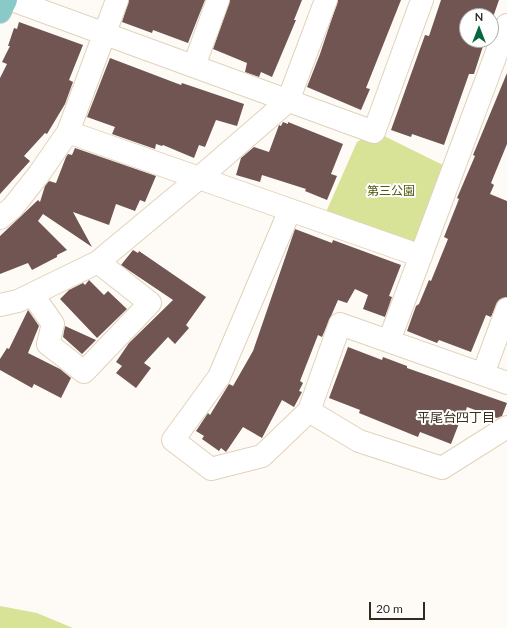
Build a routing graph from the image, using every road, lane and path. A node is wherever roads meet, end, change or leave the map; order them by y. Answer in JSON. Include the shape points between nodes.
{"nodes":[{"id":1,"x":6,"y":0,"type":"edge"},
{"id":2,"x":12,"y":0,"type":"edge"},
{"id":3,"x":117,"y":0,"type":"edge"},
{"id":4,"x":218,"y":0,"type":"edge"},
{"id":5,"x":326,"y":0,"type":"edge"},
{"id":6,"x":422,"y":0,"type":"edge"},
{"id":7,"x":0,"y":12,"type":"edge"},
{"id":8,"x":507,"y":26,"type":"edge"},
{"id":9,"x":104,"y":34,"type":"junction"},
{"id":10,"x":194,"y":66,"type":"junction"},
{"id":11,"x":288,"y":101,"type":"junction"},
{"id":12,"x":68,"y":132,"type":"junction"},
{"id":13,"x":199,"y":178,"type":"junction"},
{"id":14,"x":290,"y":210,"type":"junction"},
{"id":15,"x":0,"y":218,"type":"edge"},
{"id":16,"x":421,"y":256,"type":"junction"},
{"id":17,"x":98,"y":262,"type":"junction"},
{"id":18,"x":32,"y":294,"type":"junction"},
{"id":19,"x":0,"y":305,"type":"edge"},
{"id":20,"x":507,"y":309,"type":"edge"},
{"id":21,"x":389,"y":341,"type":"junction"},
{"id":22,"x":483,"y":374,"type":"junction"},
{"id":23,"x":507,"y":383,"type":"edge"},
{"id":24,"x":309,"y":411,"type":"junction"},
{"id":25,"x":507,"y":427,"type":"edge"}],
"edges":[{"from":1,"to":7,"type":"main road"},
{"from":2,"to":9,"type":"street"},
{"from":3,"to":9,"type":"street"},
{"from":4,"to":10,"type":"street"},
{"from":5,"to":11,"type":"street"},
{"from":6,"to":11,"type":"street","via":[[374,132]]},
{"from":8,"to":16,"type":"street"},
{"from":9,"to":10,"type":"street"},
{"from":9,"to":12,"type":"street"},
{"from":10,"to":11,"type":"street"},
{"from":11,"to":13,"type":"street"},
{"from":12,"to":13,"type":"street"},
{"from":12,"to":15,"type":"street","via":[[18,202]]},
{"from":13,"to":14,"type":"street"},
{"from":13,"to":17,"type":"street"},
{"from":14,"to":16,"type":"street"},
{"from":14,"to":24,"type":"street","via":[[219,377],[173,440],[211,469],[262,456]]},
{"from":16,"to":21,"type":"street"},
{"from":17,"to":18,"type":"street"},
{"from":17,"to":18,"type":"street","via":[[150,303],[84,372],[48,344],[53,324]]},
{"from":18,"to":19,"type":"street","via":[[18,301]]},
{"from":20,"to":22,"type":"street"},
{"from":21,"to":22,"type":"street"},
{"from":21,"to":24,"type":"street","via":[[340,324]]},
{"from":22,"to":23,"type":"street"},
{"from":24,"to":25,"type":"street","via":[[359,441],[442,468]]}]}
